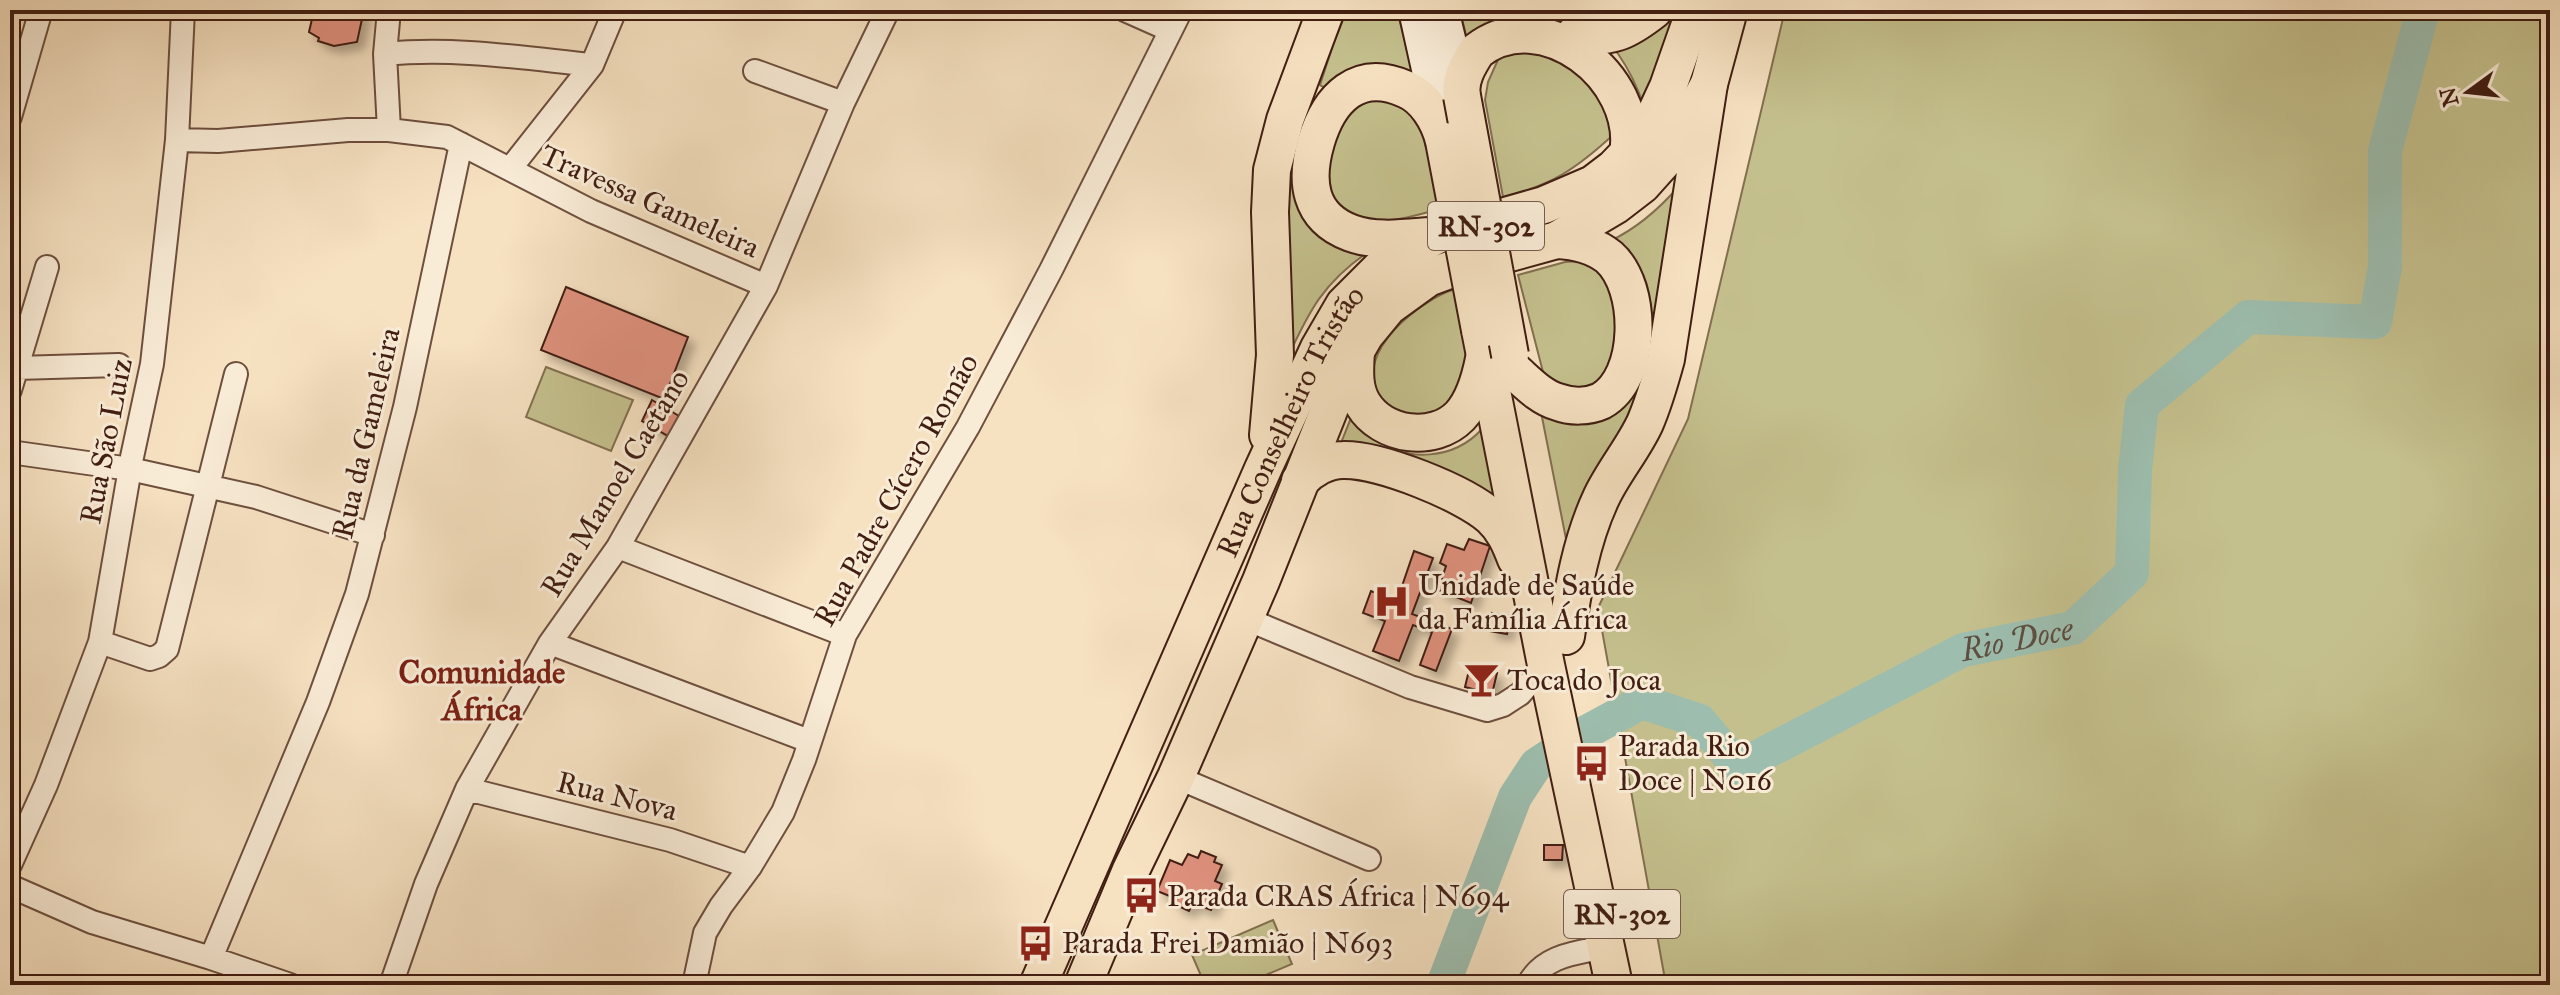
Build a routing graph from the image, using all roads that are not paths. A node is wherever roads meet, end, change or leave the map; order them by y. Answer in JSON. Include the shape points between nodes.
{"nodes":[{"id":1,"x":41,"y":10,"type":"edge"},
{"id":2,"x":183,"y":10,"type":"edge"},
{"id":3,"x":389,"y":10,"type":"edge"},
{"id":4,"x":615,"y":10,"type":"edge"},
{"id":5,"x":888,"y":10,"type":"edge"},
{"id":6,"x":1125,"y":10,"type":"edge"},
{"id":7,"x":1326,"y":10,"type":"edge"},
{"id":8,"x":1415,"y":10,"type":"edge"},
{"id":9,"x":1442,"y":10,"type":"edge"},
{"id":10,"x":1654,"y":10,"type":"edge"},
{"id":11,"x":1695,"y":10,"type":"edge"},
{"id":12,"x":1729,"y":10,"type":"edge"},
{"id":13,"x":1176,"y":20,"type":"edge"},
{"id":14,"x":1575,"y":34,"type":"junction"},
{"id":15,"x":385,"y":54,"type":"junction"},
{"id":16,"x":592,"y":65,"type":"junction"},
{"id":17,"x":755,"y":71,"type":"dead end"},
{"id":18,"x":1709,"y":84,"type":"junction"},
{"id":19,"x":1461,"y":90,"type":"junction"},
{"id":20,"x":843,"y":103,"type":"junction"},
{"id":21,"x":10,"y":117,"type":"edge"},
{"id":22,"x":389,"y":130,"type":"junction"},
{"id":23,"x":1443,"y":138,"type":"junction"},
{"id":24,"x":177,"y":140,"type":"junction"},
{"id":25,"x":461,"y":144,"type":"junction"},
{"id":26,"x":1628,"y":154,"type":"junction"},
{"id":27,"x":510,"y":169,"type":"junction"},
{"id":28,"x":1435,"y":236,"type":"junction"},
{"id":29,"x":1557,"y":240,"type":"junction"},
{"id":30,"x":47,"y":267,"type":"dead end"},
{"id":31,"x":766,"y":286,"type":"junction"},
{"id":32,"x":1356,"y":348,"type":"junction"},
{"id":33,"x":1497,"y":352,"type":"junction"},
{"id":34,"x":119,"y":365,"type":"dead end"},
{"id":35,"x":236,"y":374,"type":"dead end"},
{"id":36,"x":14,"y":379,"type":"edge"},
{"id":37,"x":10,"y":452,"type":"edge"},
{"id":38,"x":130,"y":469,"type":"junction"},
{"id":39,"x":1263,"y":469,"type":"junction"},
{"id":40,"x":1300,"y":481,"type":"junction"},
{"id":41,"x":209,"y":487,"type":"junction"},
{"id":42,"x":373,"y":535,"type":"junction"},
{"id":43,"x":618,"y":547,"type":"junction"},
{"id":44,"x":1244,"y":618,"type":"junction"},
{"id":45,"x":845,"y":635,"type":"junction"},
{"id":46,"x":100,"y":642,"type":"junction"},
{"id":47,"x":550,"y":643,"type":"junction"},
{"id":48,"x":1555,"y":657,"type":"junction"},
{"id":49,"x":809,"y":741,"type":"junction"},
{"id":50,"x":1176,"y":777,"type":"junction"},
{"id":51,"x":467,"y":789,"type":"junction"},
{"id":52,"x":1596,"y":840,"type":"junction"},
{"id":53,"x":1369,"y":859,"type":"dead end"},
{"id":54,"x":10,"y":865,"type":"edge"},
{"id":55,"x":750,"y":867,"type":"junction"},
{"id":56,"x":10,"y":886,"type":"edge"},
{"id":57,"x":1606,"y":947,"type":"junction"},
{"id":58,"x":211,"y":958,"type":"junction"},
{"id":59,"x":290,"y":985,"type":"edge"},
{"id":60,"x":391,"y":985,"type":"edge"},
{"id":61,"x":694,"y":985,"type":"edge"},
{"id":62,"x":1038,"y":985,"type":"edge"},
{"id":63,"x":1083,"y":985,"type":"edge"},
{"id":64,"x":1528,"y":985,"type":"edge"},
{"id":65,"x":1614,"y":985,"type":"edge"},
{"id":66,"x":1636,"y":985,"type":"edge"}],
"edges":[{"from":1,"to":21,"type":"street"},
{"from":2,"to":24,"type":"street","name":"Rua São Luiz"},
{"from":3,"to":15,"type":"street"},
{"from":4,"to":16,"type":"street"},
{"from":5,"to":20,"type":"street","name":"Rua Manoel Caetano"},
{"from":6,"to":13,"type":"street"},
{"from":7,"to":39,"type":"main road","via":[[1272,170],[1275,355]]},
{"from":8,"to":23,"type":"main road","number":"RN-302"},
{"from":9,"to":19,"type":"main road","number":"RN-302"},
{"from":10,"to":14,"type":"main road","via":[[1612,35]]},
{"from":11,"to":26,"type":"main road","name":"Rua Conselheiro Tristão","via":[[1662,101]]},
{"from":12,"to":18,"type":"main road"},
{"from":13,"to":45,"type":"street","name":"Rua Padre Cícero Romão","via":[[982,401]]},
{"from":14,"to":19,"type":"main road","via":[[1545,18],[1508,23],[1479,49]]},
{"from":14,"to":26,"type":"main road","via":[[1600,58],[1620,90],[1629,125]]},
{"from":15,"to":16,"type":"street","via":[[452,51]]},
{"from":15,"to":22,"type":"street"},
{"from":16,"to":27,"type":"street"},
{"from":17,"to":20,"type":"street"},
{"from":18,"to":29,"type":"main road","name":"Rua Conselheiro Tristão","via":[[1668,156],[1642,185]]},
{"from":18,"to":48,"type":"main road","via":[[1660,382],[1644,426],[1611,478],[1590,526]]},
{"from":19,"to":33,"type":"main road","number":"RN-302","bridge":true},
{"from":20,"to":31,"type":"street","name":"Rua Manoel Caetano"},
{"from":22,"to":24,"type":"street"},
{"from":22,"to":25,"type":"street","via":[[431,134]]},
{"from":23,"to":28,"type":"main road","via":[[1418,96],[1393,84],[1371,82],[1357,85],[1334,103],[1310,163],[1313,200],[1338,226],[1375,237]]},
{"from":23,"to":33,"type":"main road","number":"RN-302","bridge":true},
{"from":24,"to":38,"type":"street","name":"Rua São Luiz","via":[[152,364]]},
{"from":25,"to":27,"type":"street"},
{"from":25,"to":42,"type":"street","name":"Rua da Gameleira"},
{"from":26,"to":28,"type":"main road","name":"Rua Conselheiro Tristão","via":[[1571,195]]},
{"from":27,"to":31,"type":"street","name":"Travessa Gameleira","via":[[591,211]]},
{"from":28,"to":39,"type":"main road","name":"Rua Conselheiro Tristão","via":[[1380,269],[1344,305]]},
{"from":29,"to":32,"type":"main road","name":"Rua Conselheiro Tristão","via":[[1428,278],[1388,307]]},
{"from":29,"to":33,"type":"main road","via":[[1578,242],[1608,257],[1628,287],[1635,314],[1630,355],[1614,389],[1601,401],[1571,405],[1545,396]]},
{"from":30,"to":36,"type":"street"},
{"from":31,"to":43,"type":"street","name":"Rua Manoel Caetano"},
{"from":32,"to":33,"type":"main road","via":[[1358,393],[1372,417],[1395,429],[1422,433],[1461,415]]},
{"from":32,"to":40,"type":"main road","name":"Rua Conselheiro Tristão"},
{"from":33,"to":48,"type":"main road","number":"RN-302","via":[[1517,521]]},
{"from":33,"to":48,"type":"main road","number":"RN-302","via":[[1546,544]]},
{"from":34,"to":36,"type":"street"},
{"from":35,"to":41,"type":"street"},
{"from":37,"to":38,"type":"street"},
{"from":38,"to":41,"type":"street"},
{"from":38,"to":46,"type":"street","name":"Rua São Luiz"},
{"from":39,"to":62,"type":"main road","name":"Rua Conselheiro Tristão"},
{"from":40,"to":44,"type":"main road","name":"Rua Conselheiro Tristão"},
{"from":40,"to":48,"type":"main road","via":[[1316,468],[1345,460],[1412,476],[1478,508],[1509,542]]},
{"from":41,"to":42,"type":"street"},
{"from":41,"to":46,"type":"street","via":[[167,649],[150,659]]},
{"from":42,"to":58,"type":"street","name":"Rua da Gameleira","via":[[318,702]]},
{"from":43,"to":45,"type":"street"},
{"from":43,"to":47,"type":"street","name":"Rua Manoel Caetano"},
{"from":44,"to":48,"type":"street","via":[[1410,687],[1487,710],[1520,694]]},
{"from":44,"to":50,"type":"main road","name":"Rua Conselheiro Tristão"},
{"from":45,"to":49,"type":"street","name":"Rua Padre Cícero Romão"},
{"from":46,"to":54,"type":"street","name":"Rua São Luiz"},
{"from":47,"to":49,"type":"street"},
{"from":47,"to":51,"type":"street","name":"Rua Manoel Caetano"},
{"from":48,"to":52,"type":"main road","number":"RN-302"},
{"from":49,"to":55,"type":"street","name":"Rua Padre Cícero Romão","via":[[783,812]]},
{"from":50,"to":53,"type":"street"},
{"from":50,"to":63,"type":"main road","name":"Rua Conselheiro Tristão"},
{"from":51,"to":55,"type":"street","name":"Rua Nova","via":[[670,840]]},
{"from":51,"to":60,"type":"street","name":"Rua Manoel Caetano"},
{"from":52,"to":57,"type":"main road","number":"RN-302"},
{"from":52,"to":66,"type":"main road","number":"RN-302"},
{"from":55,"to":61,"type":"street","name":"Rua Padre Cícero Romão","via":[[705,933]]},
{"from":56,"to":58,"type":"street","via":[[92,922]]},
{"from":57,"to":64,"type":"street","via":[[1549,961]]},
{"from":57,"to":65,"type":"main road","number":"RN-302"},
{"from":58,"to":59,"type":"street"}]}
